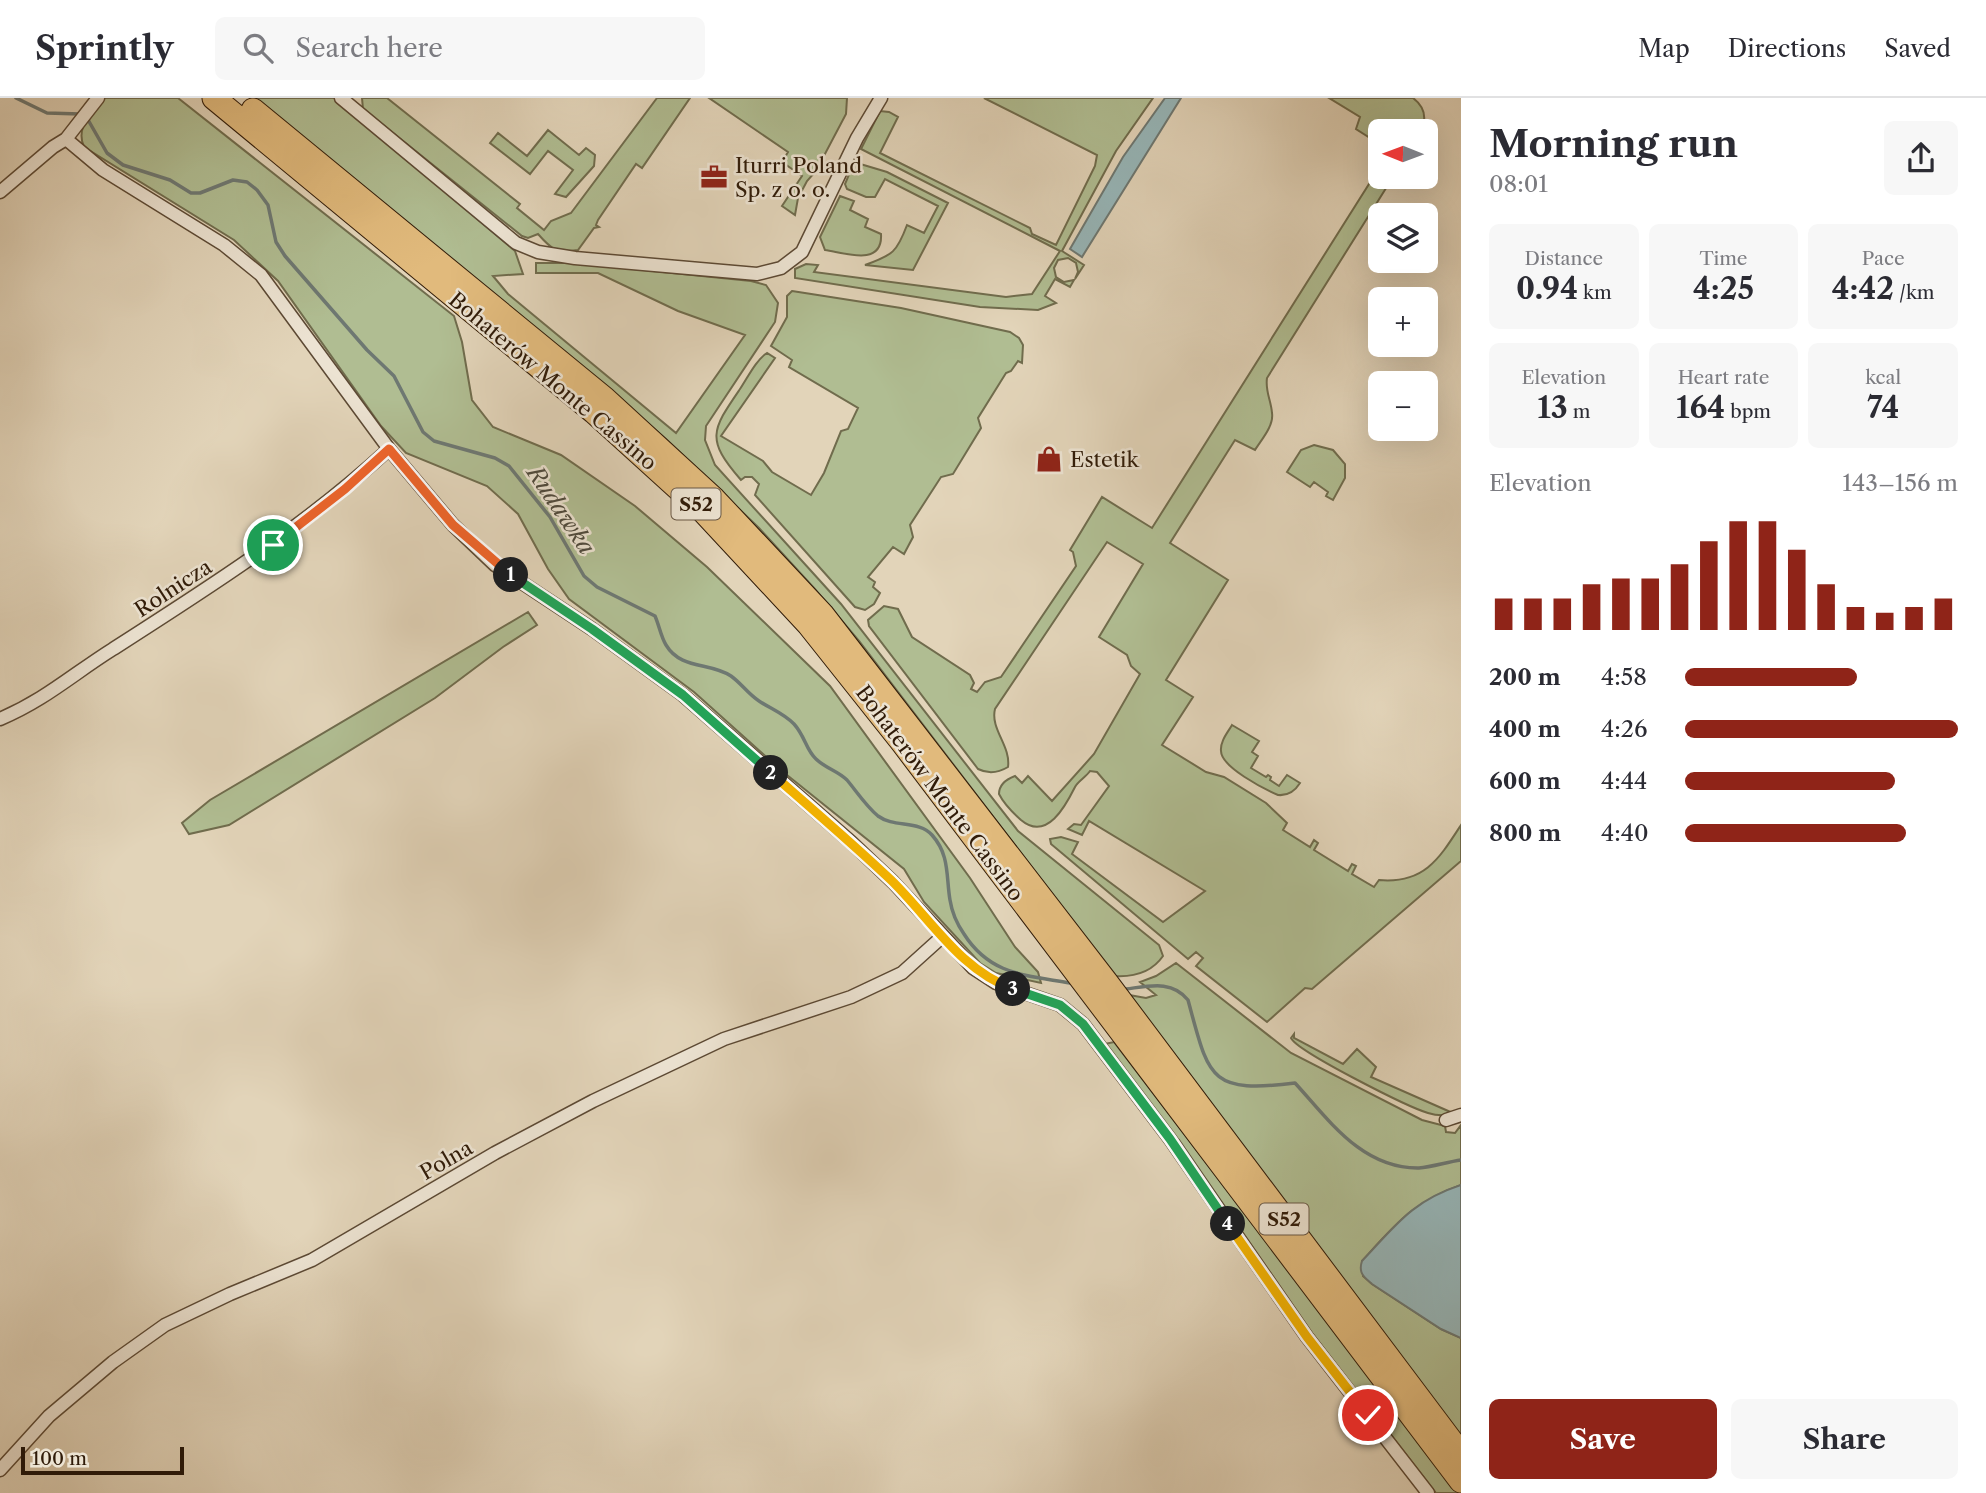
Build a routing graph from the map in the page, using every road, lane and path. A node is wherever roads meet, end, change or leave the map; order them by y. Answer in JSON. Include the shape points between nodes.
{"nodes":[{"id":1,"x":98,"y":98,"type":"edge"},
{"id":2,"x":214,"y":98,"type":"edge"},
{"id":3,"x":238,"y":98,"type":"edge"},
{"id":4,"x":341,"y":98,"type":"edge"},
{"id":5,"x":881,"y":98,"type":"edge"},
{"id":6,"x":66,"y":139,"type":"junction"},
{"id":7,"x":0,"y":192,"type":"edge"},
{"id":8,"x":389,"y":449,"type":"junction"},
{"id":9,"x":0,"y":719,"type":"edge"},
{"id":10,"x":943,"y":936,"type":"junction"},
{"id":11,"x":1100,"y":989,"type":"junction"},
{"id":12,"x":1461,"y":1115,"type":"edge"},
{"id":13,"x":1446,"y":1120,"type":"dead end"},
{"id":14,"x":1461,"y":1454,"type":"edge"},
{"id":15,"x":0,"y":1470,"type":"edge"},
{"id":16,"x":1461,"y":1481,"type":"edge"},
{"id":17,"x":1428,"y":1493,"type":"edge"}],
"edges":[{"from":1,"to":6,"type":"street"},
{"from":2,"to":11,"type":"highway","name":"Bohaterów Monte Cassino","number":"S52","via":[[594,412],[702,510],[809,625]]},
{"from":3,"to":11,"type":"highway","name":"Bohaterów Monte Cassino","number":"S52","via":[[605,399],[714,499],[822,614],[915,732]]},
{"from":4,"to":5,"type":"street","via":[[527,249],[575,258],[757,274],[781,268],[802,252]]},
{"from":6,"to":7,"type":"street"},
{"from":6,"to":8,"type":"street","via":[[103,170],[224,245],[261,275]]},
{"from":8,"to":9,"type":"street","name":"Rolnicza","via":[[273,545],[33,705]]},
{"from":8,"to":10,"type":"street","via":[[453,525],[495,565],[683,695],[893,882]]},
{"from":10,"to":15,"type":"street","name":"Polna","via":[[902,973],[851,997],[724,1039],[641,1078],[495,1153],[312,1260],[165,1325],[49,1416]]},
{"from":10,"to":17,"type":"street","via":[[983,975],[1060,1005],[1083,1024],[1170,1139],[1307,1337]]},
{"from":11,"to":14,"type":"highway","number":"S52"},
{"from":11,"to":16,"type":"highway","number":"S52"},
{"from":12,"to":13,"type":"street"}]}
